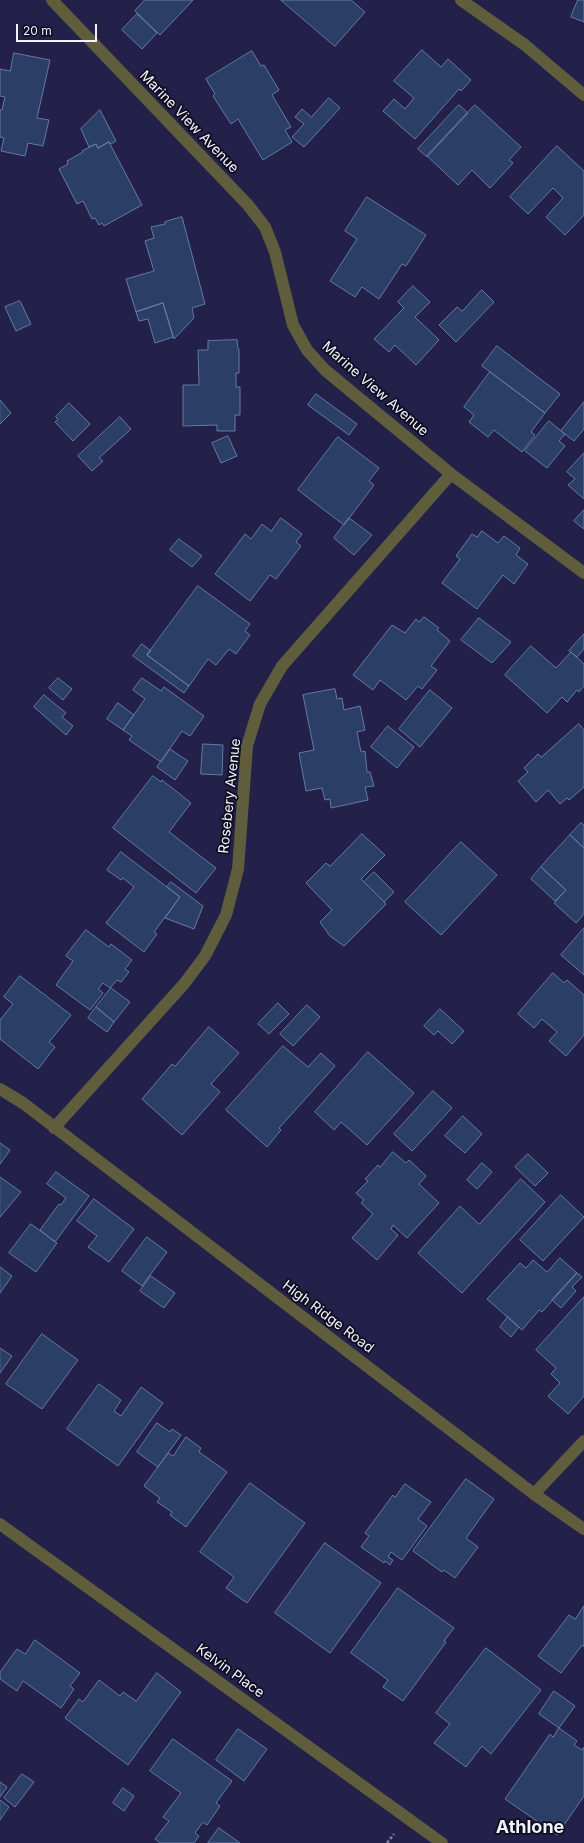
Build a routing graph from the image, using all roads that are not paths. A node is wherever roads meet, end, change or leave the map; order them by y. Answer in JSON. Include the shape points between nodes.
{"nodes":[{"id":1,"x":52,"y":0,"type":"edge"},
{"id":2,"x":461,"y":0,"type":"edge"},
{"id":3,"x":584,"y":95,"type":"edge"},
{"id":4,"x":451,"y":474,"type":"junction"},
{"id":5,"x":584,"y":574,"type":"edge"},
{"id":6,"x":0,"y":1089,"type":"edge"},
{"id":7,"x":54,"y":1128,"type":"junction"},
{"id":8,"x":584,"y":1441,"type":"edge"},
{"id":9,"x":534,"y":1494,"type":"junction"},
{"id":10,"x":0,"y":1524,"type":"edge"},
{"id":11,"x":584,"y":1529,"type":"edge"},
{"id":12,"x":442,"y":1843,"type":"edge"}],
"edges":[{"from":1,"to":4,"type":"street","name":"Marine View Avenue","via":[[248,205],[265,227],[293,326],[307,350],[326,370]]},
{"from":2,"to":3,"type":"street","via":[[525,46]]},
{"from":4,"to":5,"type":"street","name":"Marine View Avenue"},
{"from":4,"to":7,"type":"street","name":"Rosebery Avenue","via":[[282,666],[260,704],[247,746],[238,869],[226,915],[205,956],[184,984]]},
{"from":6,"to":7,"type":"street","name":"High Ridge Road","via":[[23,1103]]},
{"from":7,"to":9,"type":"street","name":"High Ridge Road"},
{"from":8,"to":9,"type":"street"},
{"from":9,"to":11,"type":"street","name":"High Ridge Road"},
{"from":10,"to":12,"type":"street","name":"Kelvin Place"}]}
